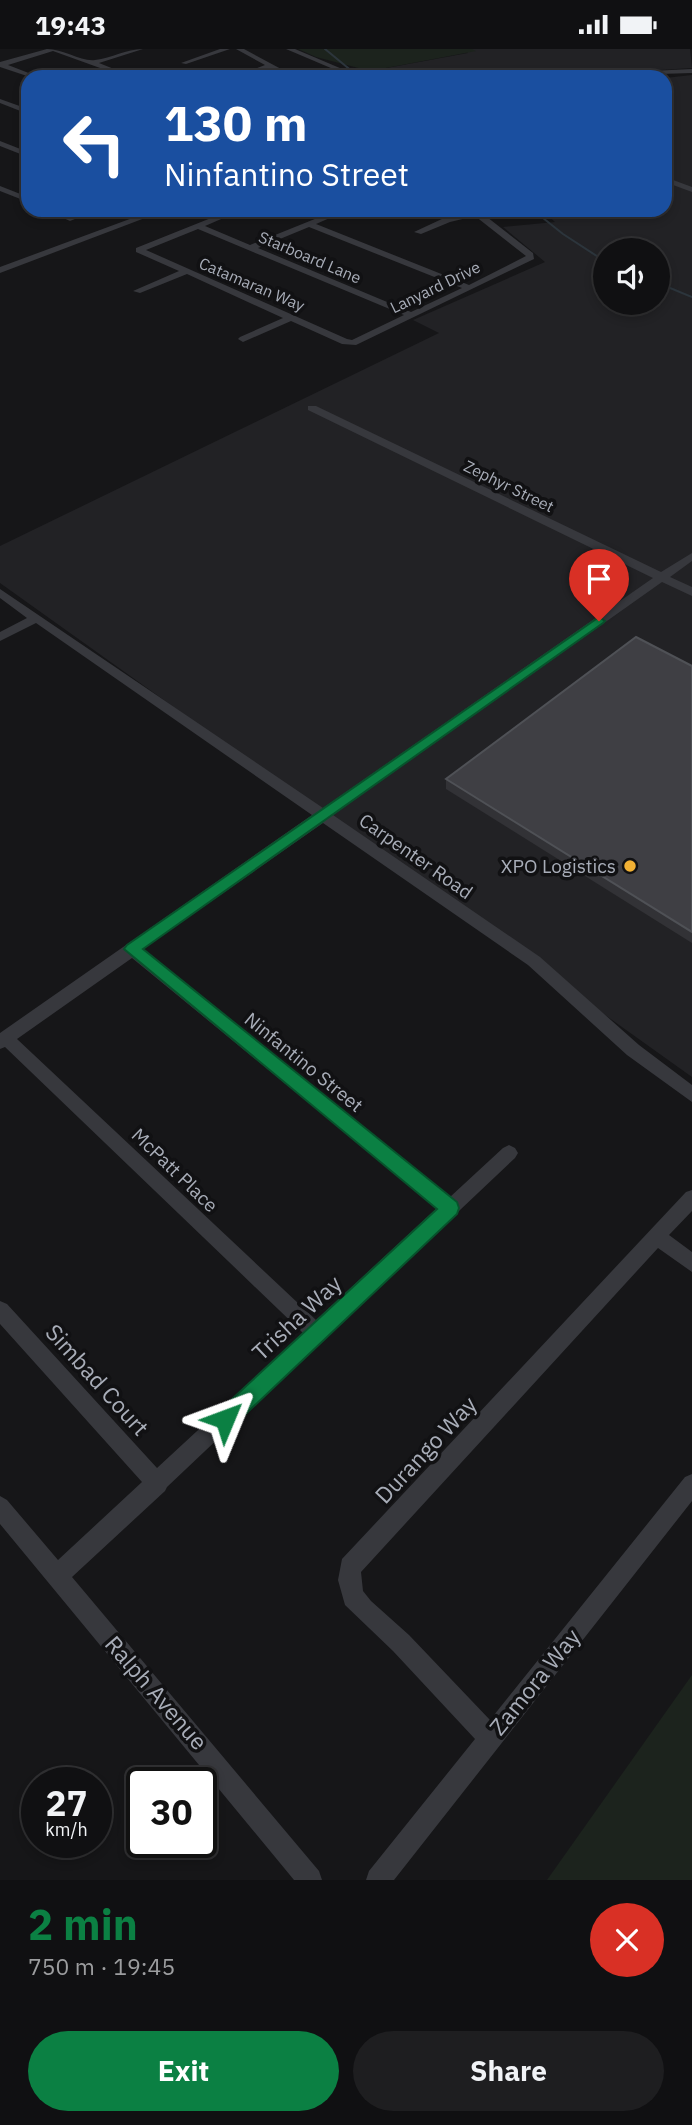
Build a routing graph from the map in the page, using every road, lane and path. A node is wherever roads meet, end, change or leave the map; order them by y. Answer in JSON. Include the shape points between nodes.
{"nodes":[{"id":1,"x":53,"y":49,"type":"edge"},
{"id":2,"x":140,"y":49,"type":"edge"},
{"id":3,"x":227,"y":49,"type":"edge"},
{"id":4,"x":239,"y":49,"type":"edge"},
{"id":5,"x":289,"y":49,"type":"edge"},
{"id":6,"x":92,"y":63,"type":"junction"},
{"id":7,"x":184,"y":63,"type":"dead end"},
{"id":8,"x":1,"y":64,"type":"edge"},
{"id":9,"x":273,"y":65,"type":"junction"},
{"id":10,"x":112,"y":70,"type":"edge"},
{"id":11,"x":258,"y":70,"type":"edge"},
{"id":12,"x":281,"y":70,"type":"edge"},
{"id":13,"x":337,"y":70,"type":"edge"},
{"id":14,"x":21,"y":71,"type":"edge"},
{"id":15,"x":692,"y":71,"type":"edge"},
{"id":16,"x":672,"y":72,"type":"edge"},
{"id":17,"x":0,"y":101,"type":"edge"},
{"id":18,"x":21,"y":108,"type":"edge"},
{"id":19,"x":0,"y":143,"type":"edge"},
{"id":20,"x":21,"y":152,"type":"edge"},
{"id":21,"x":672,"y":182,"type":"edge"},
{"id":22,"x":0,"y":188,"type":"edge"},
{"id":23,"x":692,"y":190,"type":"edge"},
{"id":24,"x":21,"y":197,"type":"edge"},
{"id":25,"x":143,"y":217,"type":"edge"},
{"id":26,"x":220,"y":217,"type":"edge"},
{"id":27,"x":326,"y":217,"type":"edge"},
{"id":28,"x":455,"y":217,"type":"edge"},
{"id":29,"x":482,"y":217,"type":"edge"},
{"id":30,"x":309,"y":224,"type":"junction"},
{"id":31,"x":197,"y":226,"type":"junction"},
{"id":32,"x":418,"y":232,"type":"dead end"},
{"id":33,"x":251,"y":248,"type":"junction"},
{"id":34,"x":0,"y":270,"type":"edge"},
{"id":35,"x":185,"y":272,"type":"junction"},
{"id":36,"x":467,"y":287,"type":"junction"},
{"id":37,"x":137,"y":291,"type":"dead end"},
{"id":38,"x":411,"y":315,"type":"junction"},
{"id":39,"x":290,"y":317,"type":"junction"},
{"id":40,"x":243,"y":339,"type":"dead end"},
{"id":41,"x":353,"y":343,"type":"joint"},
{"id":42,"x":312,"y":408,"type":"dead end"},
{"id":43,"x":692,"y":555,"type":"edge"},
{"id":44,"x":661,"y":577,"type":"junction"},
{"id":45,"x":692,"y":592,"type":"edge"},
{"id":46,"x":0,"y":593,"type":"edge"},
{"id":47,"x":30,"y":614,"type":"junction"},
{"id":48,"x":0,"y":637,"type":"edge"},
{"id":49,"x":322,"y":814,"type":"junction"},
{"id":50,"x":132,"y":949,"type":"junction"},
{"id":51,"x":3,"y":1040,"type":"edge"},
{"id":52,"x":692,"y":1095,"type":"edge"},
{"id":53,"x":509,"y":1153,"type":"dead end"},
{"id":54,"x":692,"y":1198,"type":"edge"},
{"id":55,"x":450,"y":1208,"type":"junction"},
{"id":56,"x":657,"y":1237,"type":"junction"},
{"id":57,"x":692,"y":1263,"type":"edge"},
{"id":58,"x":0,"y":1310,"type":"edge"},
{"id":59,"x":316,"y":1333,"type":"junction"},
{"id":60,"x":158,"y":1484,"type":"junction"},
{"id":61,"x":692,"y":1484,"type":"edge"},
{"id":62,"x":0,"y":1507,"type":"edge"},
{"id":63,"x":57,"y":1576,"type":"junction"},
{"id":64,"x":490,"y":1738,"type":"junction"},
{"id":65,"x":310,"y":1880,"type":"edge"},
{"id":66,"x":378,"y":1880,"type":"edge"}],
"edges":[{"from":1,"to":6,"type":"street"},
{"from":1,"to":8,"type":"street"},
{"from":2,"to":6,"type":"street"},
{"from":3,"to":7,"type":"street"},
{"from":4,"to":9,"type":"street"},
{"from":5,"to":13,"type":"street"},
{"from":6,"to":10,"type":"street"},
{"from":8,"to":14,"type":"street"},
{"from":9,"to":11,"type":"street"},
{"from":9,"to":12,"type":"street"},
{"from":15,"to":16,"type":"street"},
{"from":17,"to":18,"type":"street"},
{"from":19,"to":20,"type":"street"},
{"from":21,"to":23,"type":"street"},
{"from":22,"to":24,"type":"street"},
{"from":25,"to":34,"type":"street"},
{"from":26,"to":31,"type":"street"},
{"from":27,"to":30,"type":"street"},
{"from":28,"to":32,"type":"street"},
{"from":29,"to":36,"type":"street","name":"Lanyard Drive","via":[[530,259]]},
{"from":30,"to":33,"type":"street"},
{"from":30,"to":36,"type":"street"},
{"from":31,"to":33,"type":"street","name":"Starboard Lane"},
{"from":31,"to":35,"type":"street","name":"Catamaran Way","via":[[139,250]]},
{"from":33,"to":38,"type":"street","name":"Starboard Lane"},
{"from":35,"to":37,"type":"street"},
{"from":35,"to":39,"type":"street","name":"Catamaran Way"},
{"from":36,"to":38,"type":"street","name":"Lanyard Drive"},
{"from":38,"to":41,"type":"street","name":"Lanyard Drive"},
{"from":39,"to":40,"type":"street"},
{"from":39,"to":41,"type":"street","name":"Catamaran Way"},
{"from":42,"to":44,"type":"street","name":"Zephyr Street"},
{"from":43,"to":44,"type":"street"},
{"from":44,"to":45,"type":"street","name":"Zephyr Street"},
{"from":44,"to":49,"type":"street"},
{"from":46,"to":47,"type":"street","name":"Carpenter Road"},
{"from":47,"to":48,"type":"street"},
{"from":47,"to":49,"type":"street","name":"Carpenter Road"},
{"from":49,"to":50,"type":"street"},
{"from":49,"to":52,"type":"street","name":"Carpenter Road","via":[[534,961]]},
{"from":50,"to":51,"type":"street"},
{"from":50,"to":55,"type":"street","name":"Ninfantino Street"},
{"from":51,"to":59,"type":"street","name":"McPatt Place"},
{"from":53,"to":55,"type":"street","name":"Trisha Way"},
{"from":54,"to":56,"type":"street","name":"Durango Way"},
{"from":55,"to":59,"type":"street","name":"Trisha Way"},
{"from":56,"to":57,"type":"street"},
{"from":56,"to":64,"type":"street","name":"Durango Way","via":[[350,1567],[353,1597]]},
{"from":58,"to":60,"type":"street","name":"Simbad Court"},
{"from":59,"to":60,"type":"street","name":"Trisha Way"},
{"from":60,"to":63,"type":"street","name":"Trisha Way"},
{"from":61,"to":64,"type":"street","name":"Zamora Way"},
{"from":62,"to":63,"type":"street","name":"Ralph Avenue"},
{"from":63,"to":65,"type":"street","name":"Ralph Avenue"},
{"from":64,"to":66,"type":"street","name":"Zamora Way"}]}
